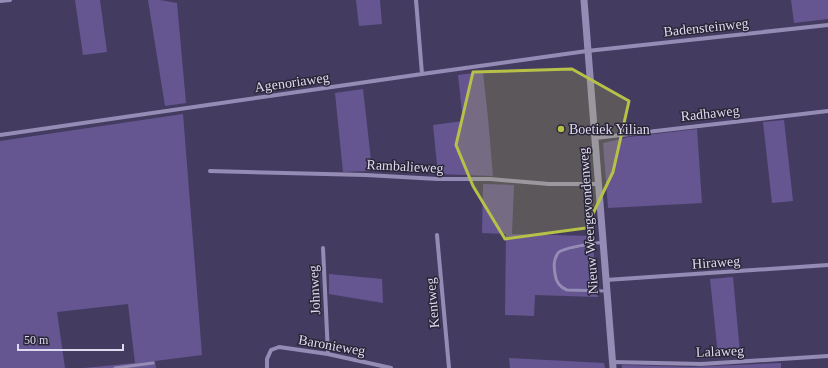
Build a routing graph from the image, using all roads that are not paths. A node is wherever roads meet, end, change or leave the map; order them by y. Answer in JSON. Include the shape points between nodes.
{"nodes":[{"id":1,"x":10,"y":0,"type":"edge"},
{"id":2,"x":416,"y":0,"type":"edge"},
{"id":3,"x":584,"y":0,"type":"edge"},
{"id":4,"x":0,"y":2,"type":"edge"},
{"id":5,"x":828,"y":25,"type":"edge"},
{"id":6,"x":587,"y":51,"type":"junction"},
{"id":7,"x":422,"y":74,"type":"junction"},
{"id":8,"x":828,"y":111,"type":"edge"},
{"id":9,"x":0,"y":135,"type":"edge"},
{"id":10,"x":595,"y":138,"type":"junction"},
{"id":11,"x":210,"y":171,"type":"dead end"},
{"id":12,"x":598,"y":184,"type":"junction"},
{"id":13,"x":437,"y":235,"type":"dead end"},
{"id":14,"x":603,"y":242,"type":"junction"},
{"id":15,"x":323,"y":248,"type":"dead end"},
{"id":16,"x":828,"y":265,"type":"edge"},
{"id":17,"x":606,"y":280,"type":"junction"},
{"id":18,"x":607,"y":291,"type":"junction"},
{"id":19,"x":328,"y":354,"type":"junction"},
{"id":20,"x":828,"y":356,"type":"edge"},
{"id":21,"x":153,"y":363,"type":"dead end"},
{"id":22,"x":613,"y":365,"type":"edge"},
{"id":23,"x":116,"y":368,"type":"edge"},
{"id":24,"x":267,"y":368,"type":"edge"},
{"id":25,"x":390,"y":368,"type":"edge"},
{"id":26,"x":449,"y":368,"type":"edge"}],
"edges":[{"from":1,"to":4,"type":"street"},
{"from":2,"to":7,"type":"street"},
{"from":3,"to":6,"type":"street","name":"Nieuw Weergevondenweg"},
{"from":5,"to":6,"type":"street","name":"Badensteinweg"},
{"from":6,"to":7,"type":"street","name":"Agenoriaweg"},
{"from":6,"to":10,"type":"street","name":"Nieuw Weergevondenweg"},
{"from":7,"to":9,"type":"street","name":"Agenoriaweg"},
{"from":8,"to":10,"type":"street","name":"Radhaweg"},
{"from":10,"to":12,"type":"street","name":"Nieuw Weergevondenweg"},
{"from":11,"to":12,"type":"street","name":"Rambalieweg"},
{"from":12,"to":14,"type":"street","name":"Nieuw Weergevondenweg"},
{"from":13,"to":26,"type":"street","name":"Kentweg"},
{"from":14,"to":17,"type":"street","name":"Nieuw Weergevondenweg"},
{"from":14,"to":18,"type":"lane","via":[[561,250],[553,263],[555,276],[562,288]]},
{"from":15,"to":19,"type":"street","name":"Johnweg"},
{"from":16,"to":17,"type":"street","name":"Hiraweg"},
{"from":17,"to":18,"type":"street","name":"Nieuw Weergevondenweg"},
{"from":18,"to":22,"type":"street","name":"Nieuw Weergevondenweg"},
{"from":19,"to":24,"type":"street","name":"Baronieweg","via":[[279,347],[270,350]]},
{"from":19,"to":25,"type":"street","name":"Baronieweg"},
{"from":20,"to":22,"type":"street","name":"Lalaweg","via":[[702,364]]},
{"from":21,"to":23,"type":"lane"}]}
